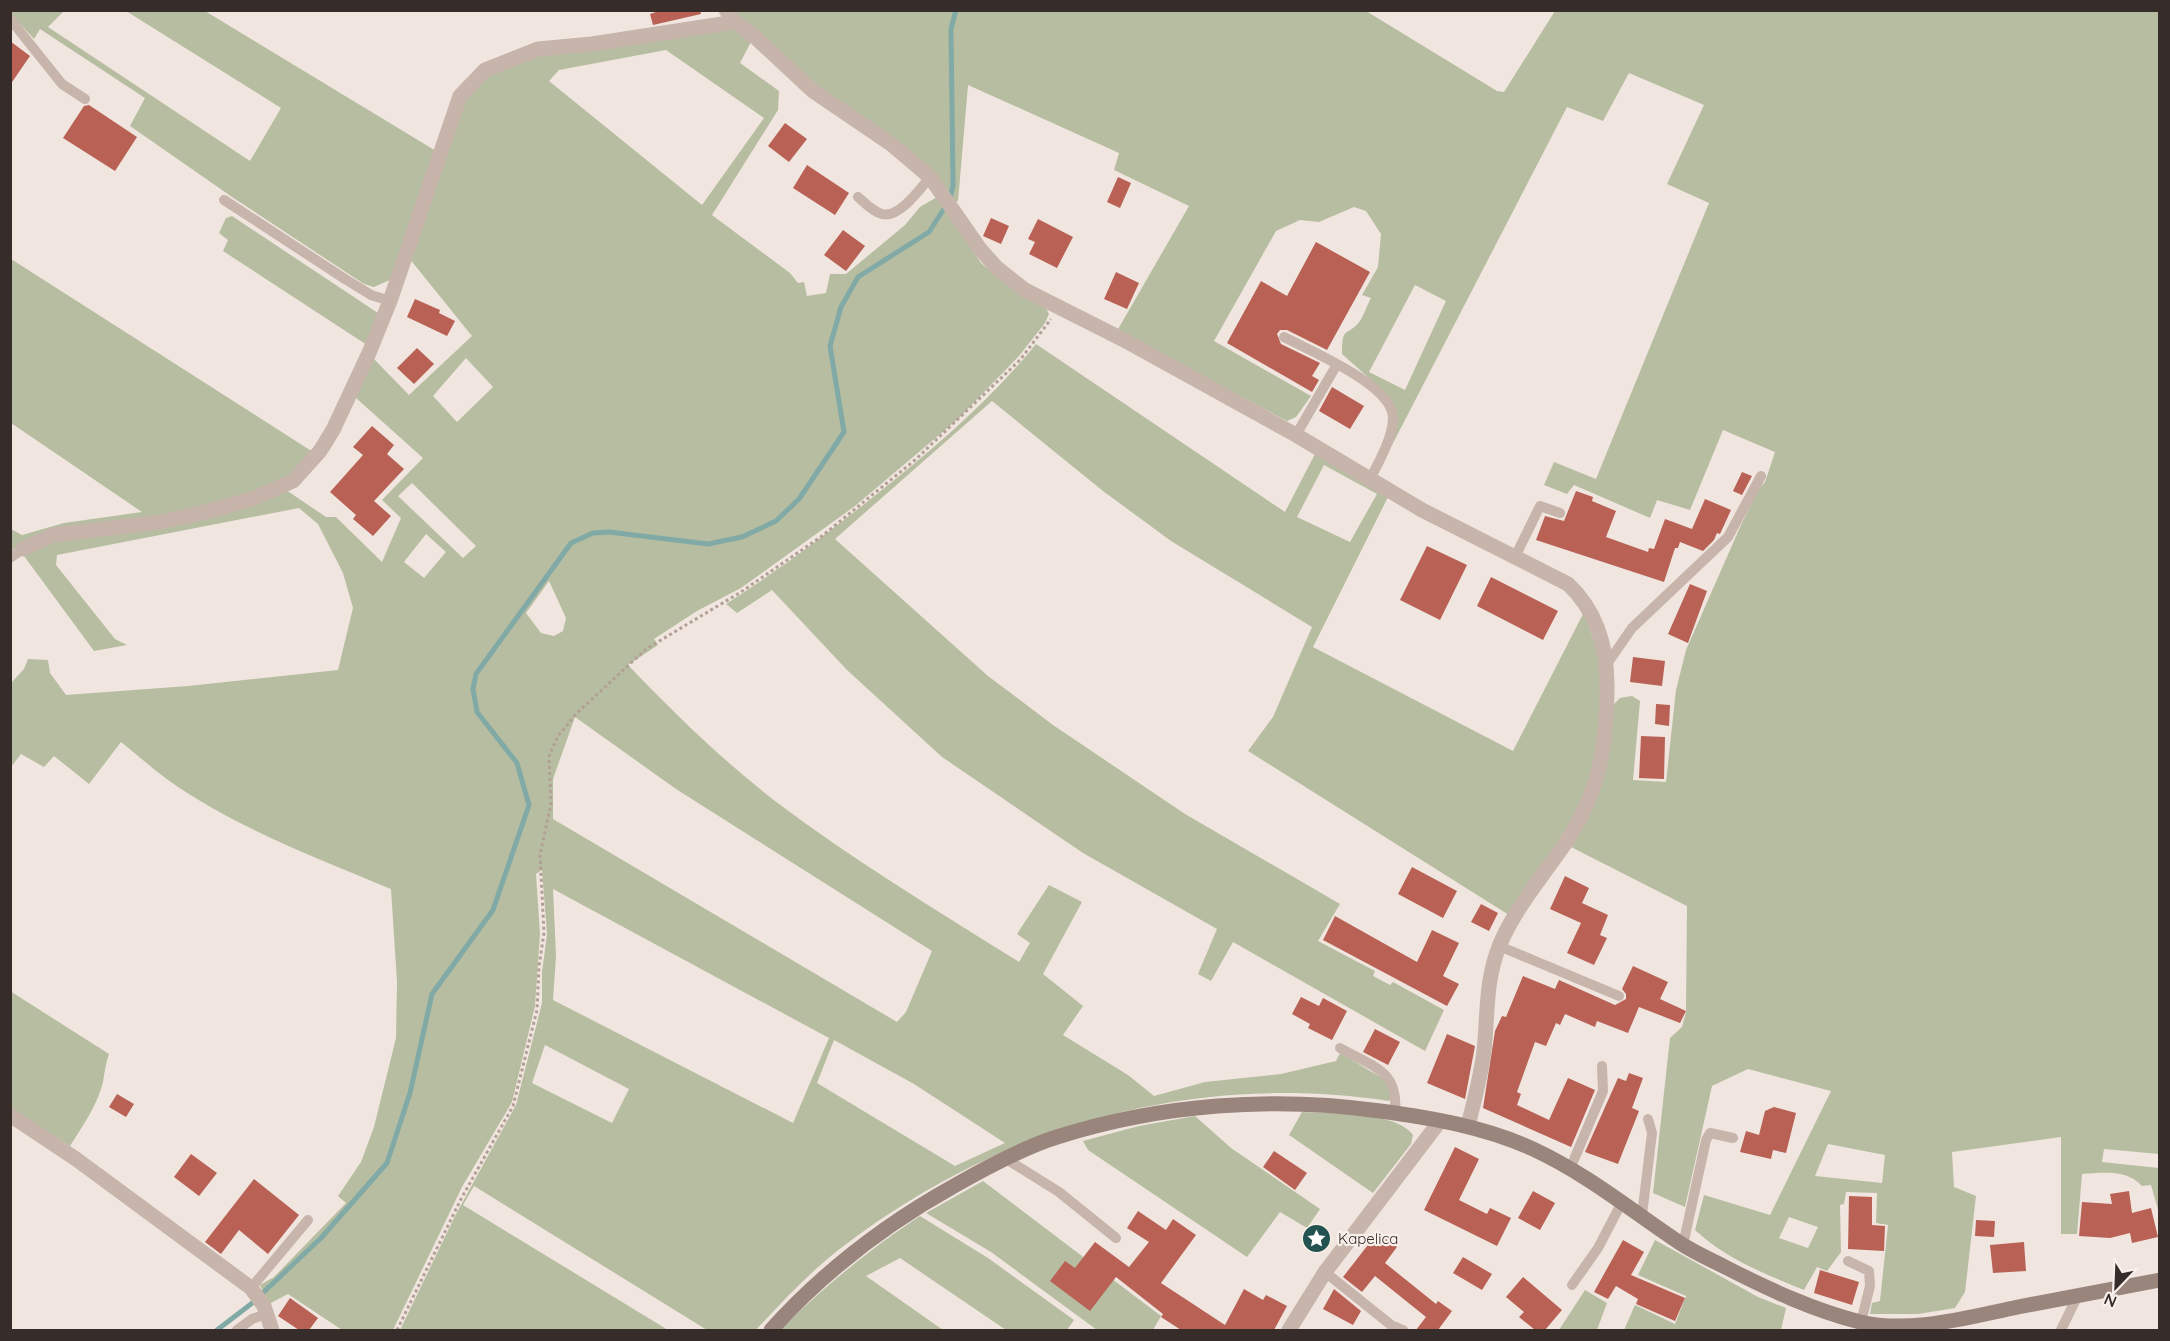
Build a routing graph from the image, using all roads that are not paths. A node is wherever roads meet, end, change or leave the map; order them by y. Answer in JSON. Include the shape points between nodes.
{"nodes":[{"id":1,"x":730,"y":16,"type":"edge"},
{"id":2,"x":10,"y":19,"type":"edge"},
{"id":3,"x":85,"y":99,"type":"dead end"},
{"id":4,"x":930,"y":177,"type":"junction"},
{"id":5,"x":858,"y":197,"type":"dead end"},
{"id":6,"x":224,"y":200,"type":"dead end"},
{"id":7,"x":390,"y":301,"type":"junction"},
{"id":8,"x":1284,"y":337,"type":"dead end"},
{"id":9,"x":1336,"y":366,"type":"junction"},
{"id":10,"x":1296,"y":435,"type":"junction"},
{"id":11,"x":1761,"y":476,"type":"dead end"},
{"id":12,"x":1370,"y":479,"type":"junction"},
{"id":13,"x":1560,"y":513,"type":"dead end"},
{"id":14,"x":16,"y":553,"type":"edge"},
{"id":15,"x":1515,"y":557,"type":"junction"},
{"id":16,"x":1607,"y":664,"type":"junction"},
{"id":17,"x":1499,"y":946,"type":"junction"},
{"id":18,"x":1619,"y":996,"type":"dead end"},
{"id":19,"x":1341,"y":1048,"type":"dead end"},
{"id":20,"x":1602,"y":1066,"type":"dead end"},
{"id":21,"x":1395,"y":1113,"type":"junction"},
{"id":22,"x":10,"y":1115,"type":"edge"},
{"id":23,"x":1648,"y":1119,"type":"dead end"},
{"id":24,"x":1440,"y":1121,"type":"junction"},
{"id":25,"x":1468,"y":1126,"type":"junction"},
{"id":26,"x":1733,"y":1138,"type":"dead end"},
{"id":27,"x":1006,"y":1159,"type":"junction"},
{"id":28,"x":1570,"y":1169,"type":"junction"},
{"id":29,"x":1622,"y":1202,"type":"junction"},
{"id":30,"x":1642,"y":1215,"type":"junction"},
{"id":31,"x":308,"y":1220,"type":"dead end"},
{"id":32,"x":1116,"y":1238,"type":"dead end"},
{"id":33,"x":1683,"y":1245,"type":"junction"},
{"id":34,"x":1848,"y":1261,"type":"dead end"},
{"id":35,"x":1325,"y":1272,"type":"junction"},
{"id":36,"x":2160,"y":1280,"type":"edge"},
{"id":37,"x":1572,"y":1285,"type":"dead end"},
{"id":38,"x":252,"y":1289,"type":"junction"},
{"id":39,"x":2078,"y":1295,"type":"junction"},
{"id":40,"x":265,"y":1310,"type":"junction"},
{"id":41,"x":1861,"y":1322,"type":"junction"},
{"id":42,"x":1907,"y":1328,"type":"edge"},
{"id":43,"x":237,"y":1330,"type":"edge"},
{"id":44,"x":272,"y":1330,"type":"edge"},
{"id":45,"x":771,"y":1330,"type":"edge"},
{"id":46,"x":1289,"y":1330,"type":"edge"},
{"id":47,"x":1403,"y":1330,"type":"edge"},
{"id":48,"x":2061,"y":1330,"type":"edge"}],
"edges":[{"from":1,"to":4,"type":"street","via":[[813,91],[891,144]]},
{"from":1,"to":7,"type":"street","via":[[592,44],[538,49],[485,70],[460,96]]},
{"from":2,"to":3,"type":"lane","via":[[62,84]]},
{"from":4,"to":5,"type":"lane","via":[[891,214],[882,214]]},
{"from":4,"to":10,"type":"street","via":[[980,249],[1025,290]]},
{"from":6,"to":7,"type":"lane","via":[[371,295]]},
{"from":7,"to":14,"type":"street","via":[[333,430],[293,481],[252,500],[160,522],[53,536]]},
{"from":8,"to":9,"type":"lane"},
{"from":9,"to":10,"type":"lane"},
{"from":9,"to":12,"type":"lane","via":[[1378,391],[1393,417]]},
{"from":10,"to":12,"type":"street"},
{"from":11,"to":16,"type":"lane","via":[[1728,537],[1632,628]]},
{"from":12,"to":15,"type":"street"},
{"from":13,"to":15,"type":"lane","via":[[1540,506]]},
{"from":15,"to":16,"type":"street","via":[[1568,584],[1583,599],[1593,614]]},
{"from":16,"to":17,"type":"street","via":[[1605,741],[1597,783],[1566,843],[1512,919]]},
{"from":17,"to":18,"type":"lane"},
{"from":17,"to":25,"type":"street","via":[[1489,982],[1484,1051]]},
{"from":19,"to":21,"type":"lane","via":[[1391,1079]]},
{"from":20,"to":28,"type":"lane","via":[[1603,1091]]},
{"from":21,"to":24,"type":"street"},
{"from":21,"to":27,"type":"street","via":[[1315,1103],[1220,1106],[1120,1120],[1055,1138]]},
{"from":22,"to":38,"type":"street"},
{"from":23,"to":30,"type":"lane","via":[[1652,1133]]},
{"from":24,"to":25,"type":"street"},
{"from":24,"to":35,"type":"street"},
{"from":25,"to":28,"type":"street","via":[[1491,1131]]},
{"from":26,"to":33,"type":"lane","via":[[1710,1133],[1706,1140]]},
{"from":27,"to":32,"type":"lane","via":[[1059,1192]]},
{"from":27,"to":45,"type":"street","via":[[899,1217],[848,1256]]},
{"from":28,"to":29,"type":"street"},
{"from":29,"to":30,"type":"street"},
{"from":29,"to":37,"type":"lane","via":[[1598,1248]]},
{"from":30,"to":33,"type":"street"},
{"from":31,"to":38,"type":"lane"},
{"from":33,"to":41,"type":"street","via":[[1790,1299]]},
{"from":34,"to":41,"type":"lane","via":[[1869,1271],[1870,1286]]},
{"from":35,"to":46,"type":"street"},
{"from":35,"to":47,"type":"lane","via":[[1391,1325]]},
{"from":36,"to":39,"type":"street"},
{"from":38,"to":40,"type":"street"},
{"from":39,"to":42,"type":"street"},
{"from":39,"to":48,"type":"lane"},
{"from":40,"to":43,"type":"lane"},
{"from":40,"to":44,"type":"street"},
{"from":41,"to":42,"type":"street"}]}
